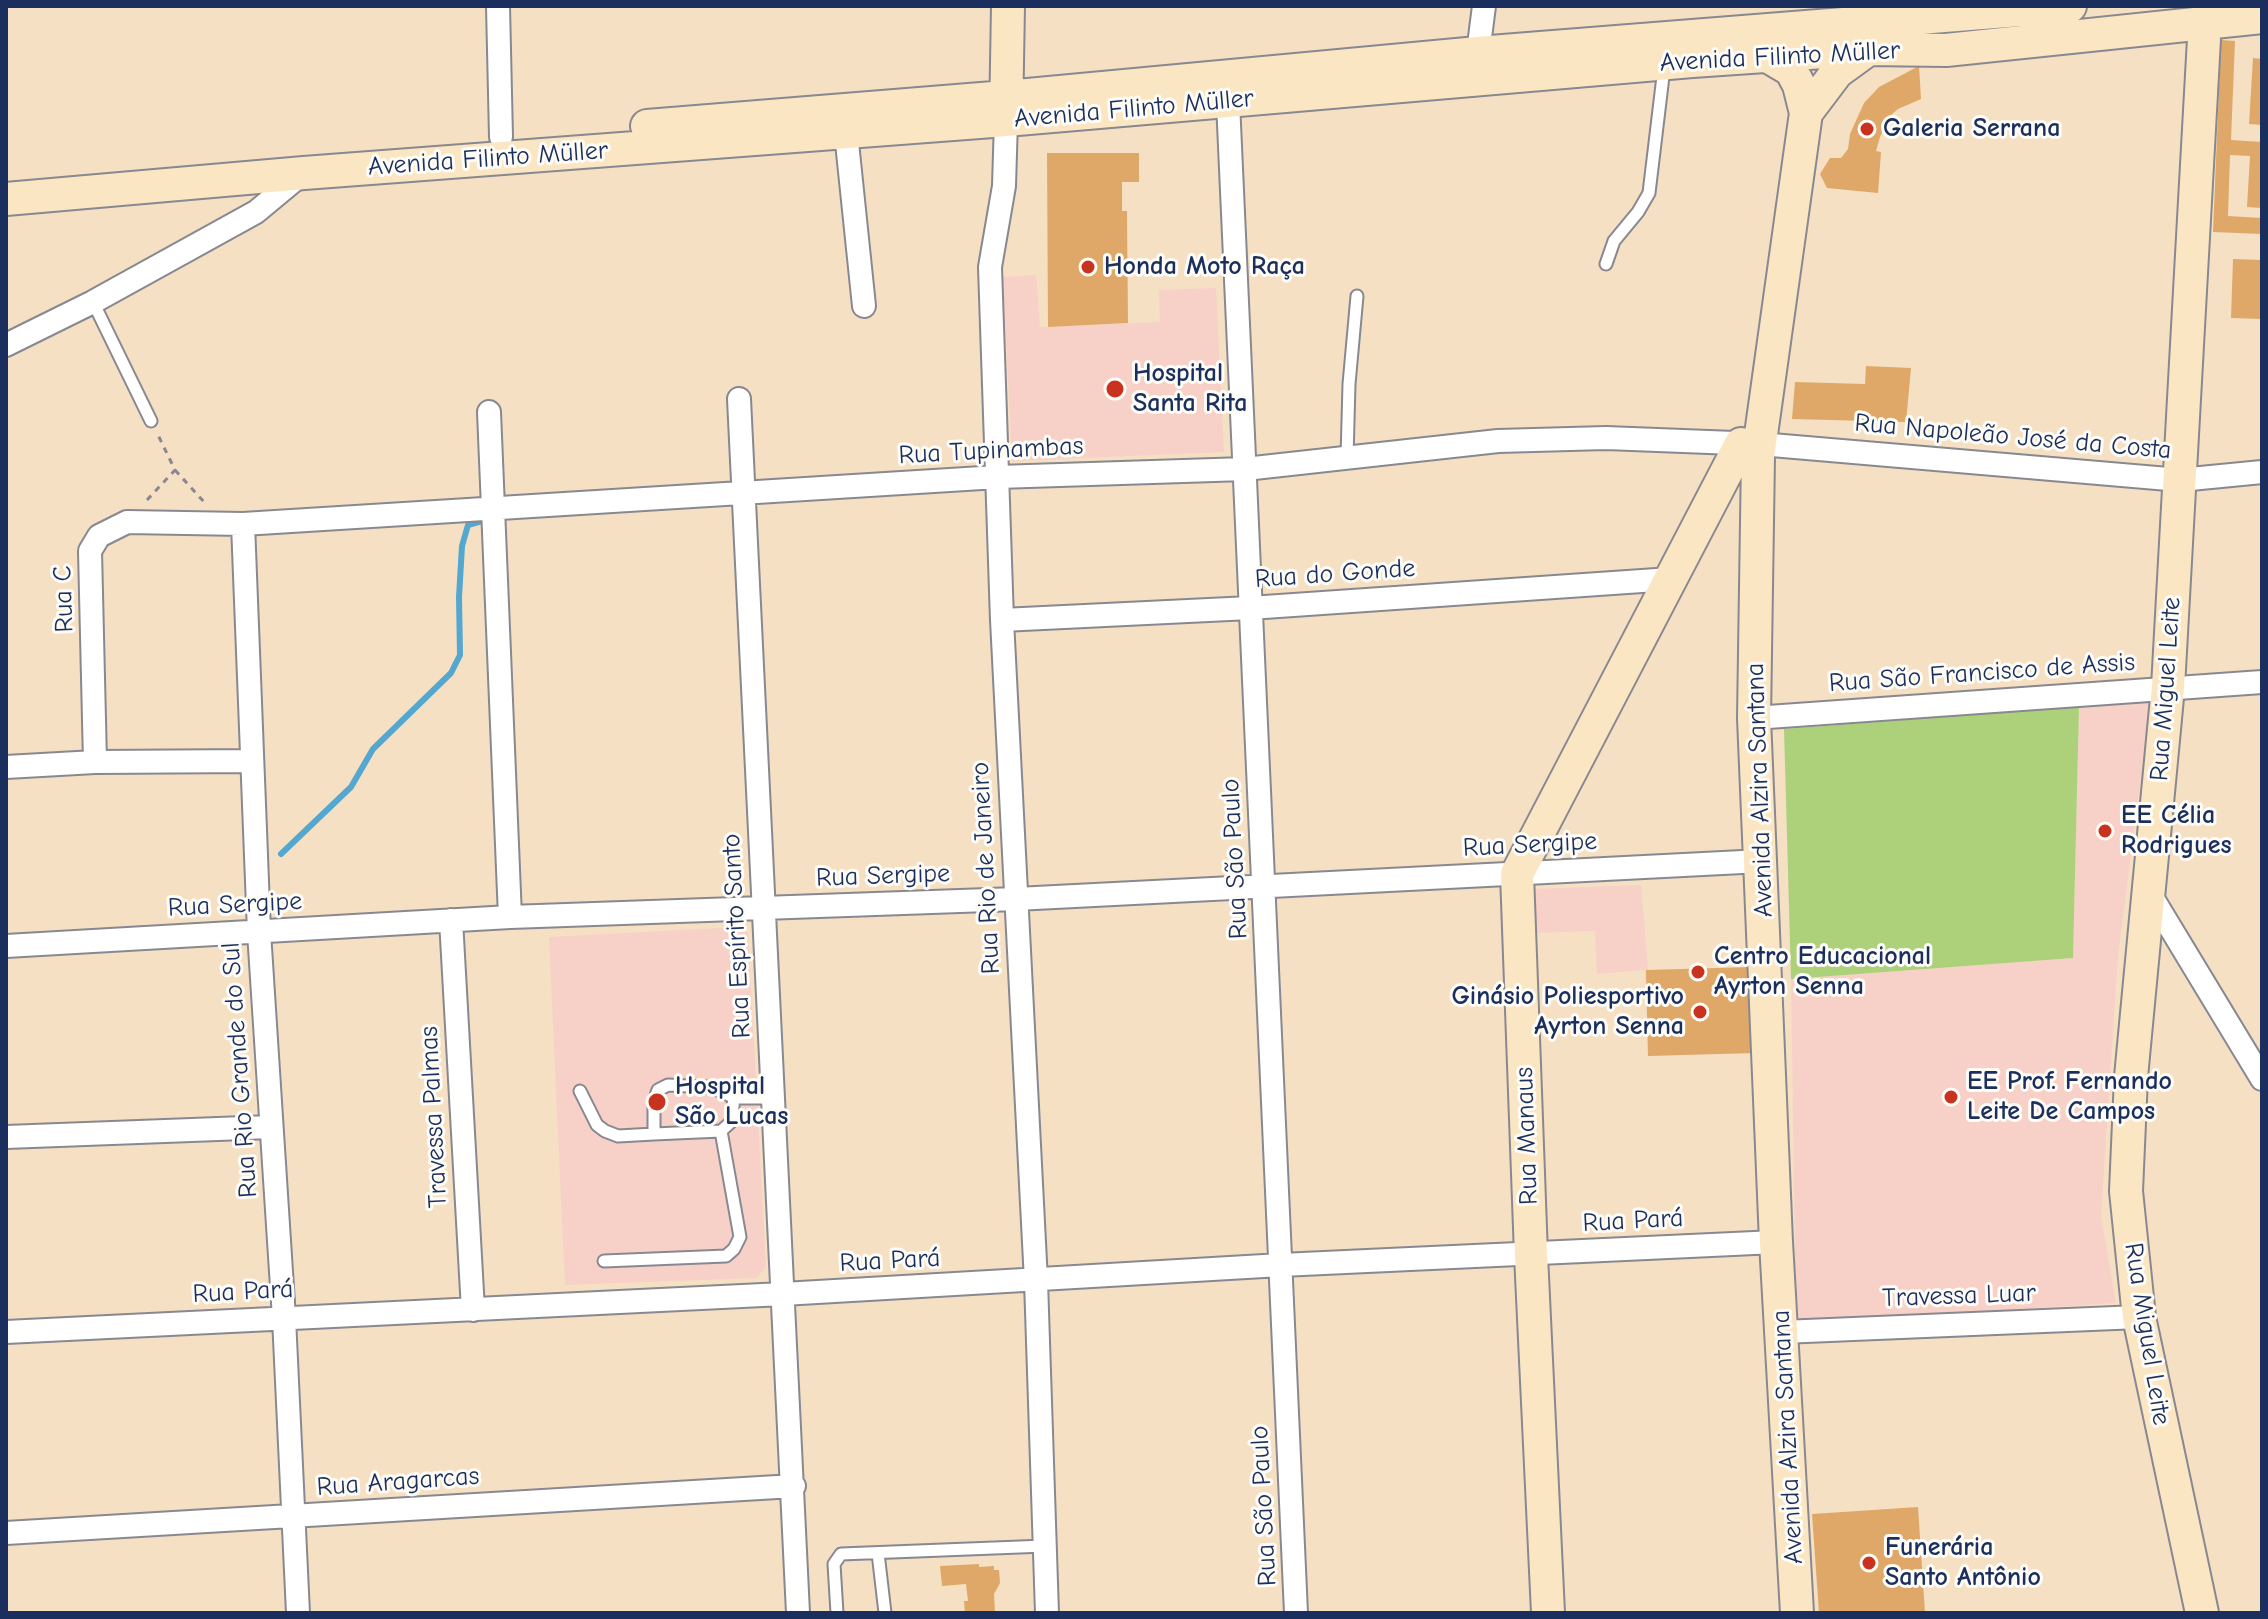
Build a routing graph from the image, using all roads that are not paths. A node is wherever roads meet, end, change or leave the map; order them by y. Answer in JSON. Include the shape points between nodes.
{"nodes":[{"id":1,"x":498,"y":6,"type":"edge"},
{"id":2,"x":1008,"y":6,"type":"edge"},
{"id":3,"x":1484,"y":6,"type":"edge"},
{"id":4,"x":2070,"y":6,"type":"edge"},
{"id":5,"x":1929,"y":12,"type":"edge"},
{"id":6,"x":2196,"y":13,"type":"edge"},
{"id":7,"x":2262,"y":17,"type":"edge"},
{"id":8,"x":1867,"y":49,"type":"junction"},
{"id":9,"x":1946,"y":50,"type":"junction"},
{"id":10,"x":1478,"y":53,"type":"junction"},
{"id":11,"x":1769,"y":57,"type":"junction"},
{"id":12,"x":1664,"y":64,"type":"junction"},
{"id":13,"x":1228,"y":102,"type":"junction"},
{"id":14,"x":997,"y":106,"type":"junction"},
{"id":15,"x":1806,"y":113,"type":"junction"},
{"id":16,"x":846,"y":133,"type":"junction"},
{"id":17,"x":501,"y":137,"type":"junction"},
{"id":18,"x":304,"y":173,"type":"junction"},
{"id":19,"x":6,"y":177,"type":"edge"},
{"id":20,"x":6,"y":199,"type":"edge"},
{"id":21,"x":1606,"y":264,"type":"dead end"},
{"id":22,"x":1357,"y":296,"type":"dead end"},
{"id":23,"x":93,"y":302,"type":"junction"},
{"id":24,"x":864,"y":306,"type":"dead end"},
{"id":25,"x":6,"y":345,"type":"edge"},
{"id":26,"x":739,"y":399,"type":"dead end"},
{"id":27,"x":489,"y":412,"type":"dead end"},
{"id":28,"x":151,"y":421,"type":"road end"},
{"id":29,"x":1750,"y":444,"type":"junction"},
{"id":30,"x":1347,"y":458,"type":"junction"},
{"id":31,"x":1245,"y":469,"type":"junction"},
{"id":32,"x":2262,"y":472,"type":"edge"},
{"id":33,"x":998,"y":477,"type":"junction"},
{"id":34,"x":2180,"y":480,"type":"junction"},
{"id":35,"x":744,"y":493,"type":"junction"},
{"id":36,"x":491,"y":509,"type":"junction"},
{"id":37,"x":236,"y":524,"type":"junction"},
{"id":38,"x":1671,"y":579,"type":"junction"},
{"id":39,"x":1250,"y":608,"type":"junction"},
{"id":40,"x":1002,"y":620,"type":"junction"},
{"id":41,"x":2262,"y":682,"type":"edge"},
{"id":42,"x":2168,"y":687,"type":"junction"},
{"id":43,"x":1754,"y":718,"type":"junction"},
{"id":44,"x":252,"y":761,"type":"junction"},
{"id":45,"x":95,"y":762,"type":"junction"},
{"id":46,"x":6,"y":767,"type":"edge"},
{"id":47,"x":1762,"y":861,"type":"junction"},
{"id":48,"x":1517,"y":874,"type":"junction"},
{"id":49,"x":1265,"y":887,"type":"junction"},
{"id":50,"x":2150,"y":894,"type":"junction"},
{"id":51,"x":1016,"y":899,"type":"junction"},
{"id":52,"x":764,"y":909,"type":"junction"},
{"id":53,"x":510,"y":917,"type":"junction"},
{"id":54,"x":451,"y":920,"type":"junction"},
{"id":55,"x":259,"y":932,"type":"junction"},
{"id":56,"x":6,"y":946,"type":"edge"},
{"id":57,"x":2262,"y":1079,"type":"edge"},
{"id":58,"x":580,"y":1091,"type":"dead end"},
{"id":59,"x":734,"y":1098,"type":"junction"},
{"id":60,"x":773,"y":1098,"type":"junction"},
{"id":61,"x":271,"y":1127,"type":"junction"},
{"id":62,"x":721,"y":1131,"type":"junction"},
{"id":63,"x":654,"y":1134,"type":"junction"},
{"id":64,"x":6,"y":1137,"type":"edge"},
{"id":65,"x":1776,"y":1242,"type":"junction"},
{"id":66,"x":1531,"y":1255,"type":"junction"},
{"id":67,"x":604,"y":1261,"type":"dead end"},
{"id":68,"x":1281,"y":1265,"type":"junction"},
{"id":69,"x":1036,"y":1281,"type":"junction"},
{"id":70,"x":783,"y":1294,"type":"junction"},
{"id":71,"x":473,"y":1310,"type":"junction"},
{"id":72,"x":2139,"y":1317,"type":"junction"},
{"id":73,"x":284,"y":1318,"type":"junction"},
{"id":74,"x":6,"y":1332,"type":"edge"},
{"id":75,"x":1782,"y":1332,"type":"junction"},
{"id":76,"x":794,"y":1486,"type":"junction"},
{"id":77,"x":294,"y":1516,"type":"junction"},
{"id":78,"x":6,"y":1533,"type":"edge"},
{"id":79,"x":1045,"y":1546,"type":"junction"},
{"id":80,"x":878,"y":1553,"type":"junction"},
{"id":81,"x":298,"y":1613,"type":"edge"},
{"id":82,"x":798,"y":1613,"type":"edge"},
{"id":83,"x":837,"y":1613,"type":"edge"},
{"id":84,"x":885,"y":1613,"type":"edge"},
{"id":85,"x":1047,"y":1613,"type":"edge"},
{"id":86,"x":1296,"y":1613,"type":"edge"},
{"id":87,"x":1548,"y":1613,"type":"edge"},
{"id":88,"x":1797,"y":1613,"type":"edge"},
{"id":89,"x":2202,"y":1613,"type":"edge"}],
"edges":[{"from":1,"to":17,"type":"street"},
{"from":2,"to":14,"type":"main road"},
{"from":3,"to":10,"type":"street"},
{"from":4,"to":5,"type":"main road","name":"Avenida Filinto Müller"},
{"from":5,"to":8,"type":"main road","name":"Avenida Alzira Santana","via":[[1911,31]]},
{"from":5,"to":9,"type":"street","via":[[1930,36]]},
{"from":5,"to":10,"type":"main road","name":"Avenida Filinto Müller"},
{"from":6,"to":7,"type":"main road","name":"Avenida Filinto Müller"},
{"from":6,"to":9,"type":"main road","name":"Avenida Filinto Müller"},
{"from":6,"to":34,"type":"main road","name":"Rua Miguel Leite"},
{"from":8,"to":9,"type":"main road","name":"Avenida Filinto Müller"},
{"from":8,"to":11,"type":"main road","name":"Avenida Filinto Müller"},
{"from":8,"to":15,"type":"main road","name":"Avenida Alzira Santana","via":[[1837,72]]},
{"from":10,"to":14,"type":"main road","name":"Avenida Filinto Müller"},
{"from":11,"to":12,"type":"main road","name":"Avenida Filinto Müller"},
{"from":11,"to":15,"type":"main road","name":"Avenida Alzira Santana","via":[[1791,70]]},
{"from":12,"to":13,"type":"main road","name":"Avenida Filinto Müller"},
{"from":12,"to":21,"type":"lane","via":[[1649,193],[1614,241]]},
{"from":13,"to":14,"type":"main road","name":"Avenida Filinto Müller"},
{"from":13,"to":31,"type":"street","name":"Rua São Paulo"},
{"from":14,"to":16,"type":"main road","name":"Avenida Filinto Müller"},
{"from":14,"to":17,"type":"main road","name":"Avenida Filinto Müller"},
{"from":14,"to":33,"type":"street","name":"Rua Rio de Janeiro","via":[[1004,186],[990,267]]},
{"from":15,"to":29,"type":"main road","name":"Avenida Alzira Santana"},
{"from":16,"to":18,"type":"main road","name":"Avenida Filinto Müller"},
{"from":16,"to":24,"type":"street"},
{"from":17,"to":19,"type":"main road","name":"Avenida Filinto Müller"},
{"from":18,"to":20,"type":"main road","name":"Avenida Filinto Müller"},
{"from":18,"to":23,"type":"street","via":[[256,212]]},
{"from":22,"to":30,"type":"lane"},
{"from":23,"to":25,"type":"street"},
{"from":23,"to":28,"type":"lane"},
{"from":26,"to":35,"type":"street","name":"Rua Espírito Santo"},
{"from":27,"to":36,"type":"street"},
{"from":29,"to":30,"type":"street","name":"Rua Tupinambas","via":[[1606,438],[1498,441]]},
{"from":29,"to":34,"type":"street","name":"Rua Napoleão José da Costa"},
{"from":29,"to":38,"type":"main road","name":"Rua Manaus"},
{"from":29,"to":43,"type":"main road","name":"Avenida Alzira Santana"},
{"from":30,"to":31,"type":"street","name":"Rua Tupinambas"},
{"from":31,"to":33,"type":"street","name":"Rua Tupinambas"},
{"from":31,"to":39,"type":"street","name":"Rua São Paulo"},
{"from":32,"to":34,"type":"street","name":"Rua Napoleão José da Costa"},
{"from":33,"to":35,"type":"street","name":"Rua Tupinambas"},
{"from":33,"to":40,"type":"street","name":"Rua Rio de Janeiro"},
{"from":34,"to":42,"type":"main road","name":"Rua Miguel Leite"},
{"from":35,"to":36,"type":"street","name":"Rua Tupinambas"},
{"from":35,"to":52,"type":"street","name":"Rua Espírito Santo"},
{"from":36,"to":37,"type":"street","name":"Rua Tupinambas"},
{"from":36,"to":53,"type":"street"},
{"from":37,"to":44,"type":"street","name":"Rua Rio Grande do Sul"},
{"from":37,"to":45,"type":"street","name":"Rua C","via":[[127,522],[99,536],[90,551]]},
{"from":38,"to":39,"type":"street","name":"Rua do Gonde"},
{"from":38,"to":48,"type":"main road","name":"Rua Manaus"},
{"from":39,"to":40,"type":"street","name":"Rua do Gonde"},
{"from":39,"to":49,"type":"street","name":"Rua São Paulo"},
{"from":40,"to":51,"type":"street","name":"Rua Rio de Janeiro"},
{"from":41,"to":42,"type":"street","name":"Rua São Francisco de Assis"},
{"from":42,"to":43,"type":"street","name":"Rua São Francisco de Assis"},
{"from":42,"to":50,"type":"main road","name":"Rua Miguel Leite"},
{"from":43,"to":47,"type":"main road","name":"Avenida Alzira Santana"},
{"from":44,"to":45,"type":"street"},
{"from":44,"to":55,"type":"street","name":"Rua Rio Grande do Sul"},
{"from":45,"to":46,"type":"street"},
{"from":47,"to":48,"type":"street","name":"Rua Sergipe"},
{"from":47,"to":65,"type":"main road","name":"Avenida Alzira Santana"},
{"from":48,"to":49,"type":"street","name":"Rua Sergipe"},
{"from":48,"to":66,"type":"main road","name":"Rua Manaus"},
{"from":49,"to":51,"type":"street","name":"Rua Sergipe"},
{"from":49,"to":68,"type":"street","name":"Rua São Paulo"},
{"from":50,"to":57,"type":"street"},
{"from":50,"to":72,"type":"main road","name":"Rua Miguel Leite","via":[[2131,1077],[2126,1191]]},
{"from":51,"to":52,"type":"street","name":"Rua Sergipe"},
{"from":51,"to":69,"type":"street","name":"Rua Rio de Janeiro"},
{"from":52,"to":53,"type":"street","name":"Rua Sergipe"},
{"from":52,"to":60,"type":"street","name":"Rua Espírito Santo"},
{"from":53,"to":54,"type":"street","name":"Rua Sergipe"},
{"from":54,"to":55,"type":"street","name":"Rua Sergipe"},
{"from":54,"to":71,"type":"street","name":"Travessa Palmas"},
{"from":55,"to":56,"type":"street","name":"Rua Sergipe"},
{"from":55,"to":61,"type":"street","name":"Rua Rio Grande do Sul"},
{"from":58,"to":63,"type":"lane","via":[[605,1131],[618,1136]]},
{"from":59,"to":60,"type":"lane"},
{"from":59,"to":62,"type":"lane","via":[[731,1122]]},
{"from":59,"to":63,"type":"lane","via":[[708,1087],[668,1085],[658,1090],[654,1101]]},
{"from":60,"to":70,"type":"street","name":"Rua Espírito Santo"},
{"from":61,"to":64,"type":"street"},
{"from":61,"to":73,"type":"street","name":"Rua Rio Grande do Sul"},
{"from":62,"to":63,"type":"lane"},
{"from":62,"to":67,"type":"lane","via":[[740,1237],[734,1249],[726,1256]]},
{"from":65,"to":66,"type":"street","name":"Rua Pará"},
{"from":65,"to":75,"type":"main road","name":"Avenida Alzira Santana"},
{"from":66,"to":68,"type":"street","name":"Rua Pará"},
{"from":66,"to":87,"type":"main road","name":"Rua Manaus"},
{"from":68,"to":69,"type":"street","name":"Rua Pará"},
{"from":68,"to":86,"type":"street","name":"Rua São Paulo"},
{"from":69,"to":70,"type":"street","name":"Rua Pará"},
{"from":69,"to":79,"type":"street","name":"Rua Rio de Janeiro"},
{"from":70,"to":71,"type":"street","name":"Rua Pará"},
{"from":70,"to":76,"type":"street","name":"Rua Espírito Santo"},
{"from":71,"to":73,"type":"street","name":"Rua Pará"},
{"from":72,"to":75,"type":"street","name":"Travessa Luar"},
{"from":72,"to":89,"type":"main road","name":"Rua Miguel Leite"},
{"from":73,"to":74,"type":"street","name":"Rua Pará"},
{"from":73,"to":77,"type":"street","name":"Rua Rio Grande do Sul"},
{"from":75,"to":88,"type":"main road","name":"Avenida Alzira Santana"},
{"from":76,"to":77,"type":"street","name":"Rua Aragarcas"},
{"from":76,"to":82,"type":"street","name":"Rua Espírito Santo"},
{"from":77,"to":78,"type":"street","name":"Rua Aragarcas"},
{"from":77,"to":81,"type":"street","name":"Rua Rio Grande do Sul"},
{"from":79,"to":80,"type":"lane"},
{"from":79,"to":85,"type":"street","name":"Rua Rio de Janeiro"},
{"from":80,"to":83,"type":"lane","via":[[836,1558]]},
{"from":80,"to":84,"type":"lane"}]}
